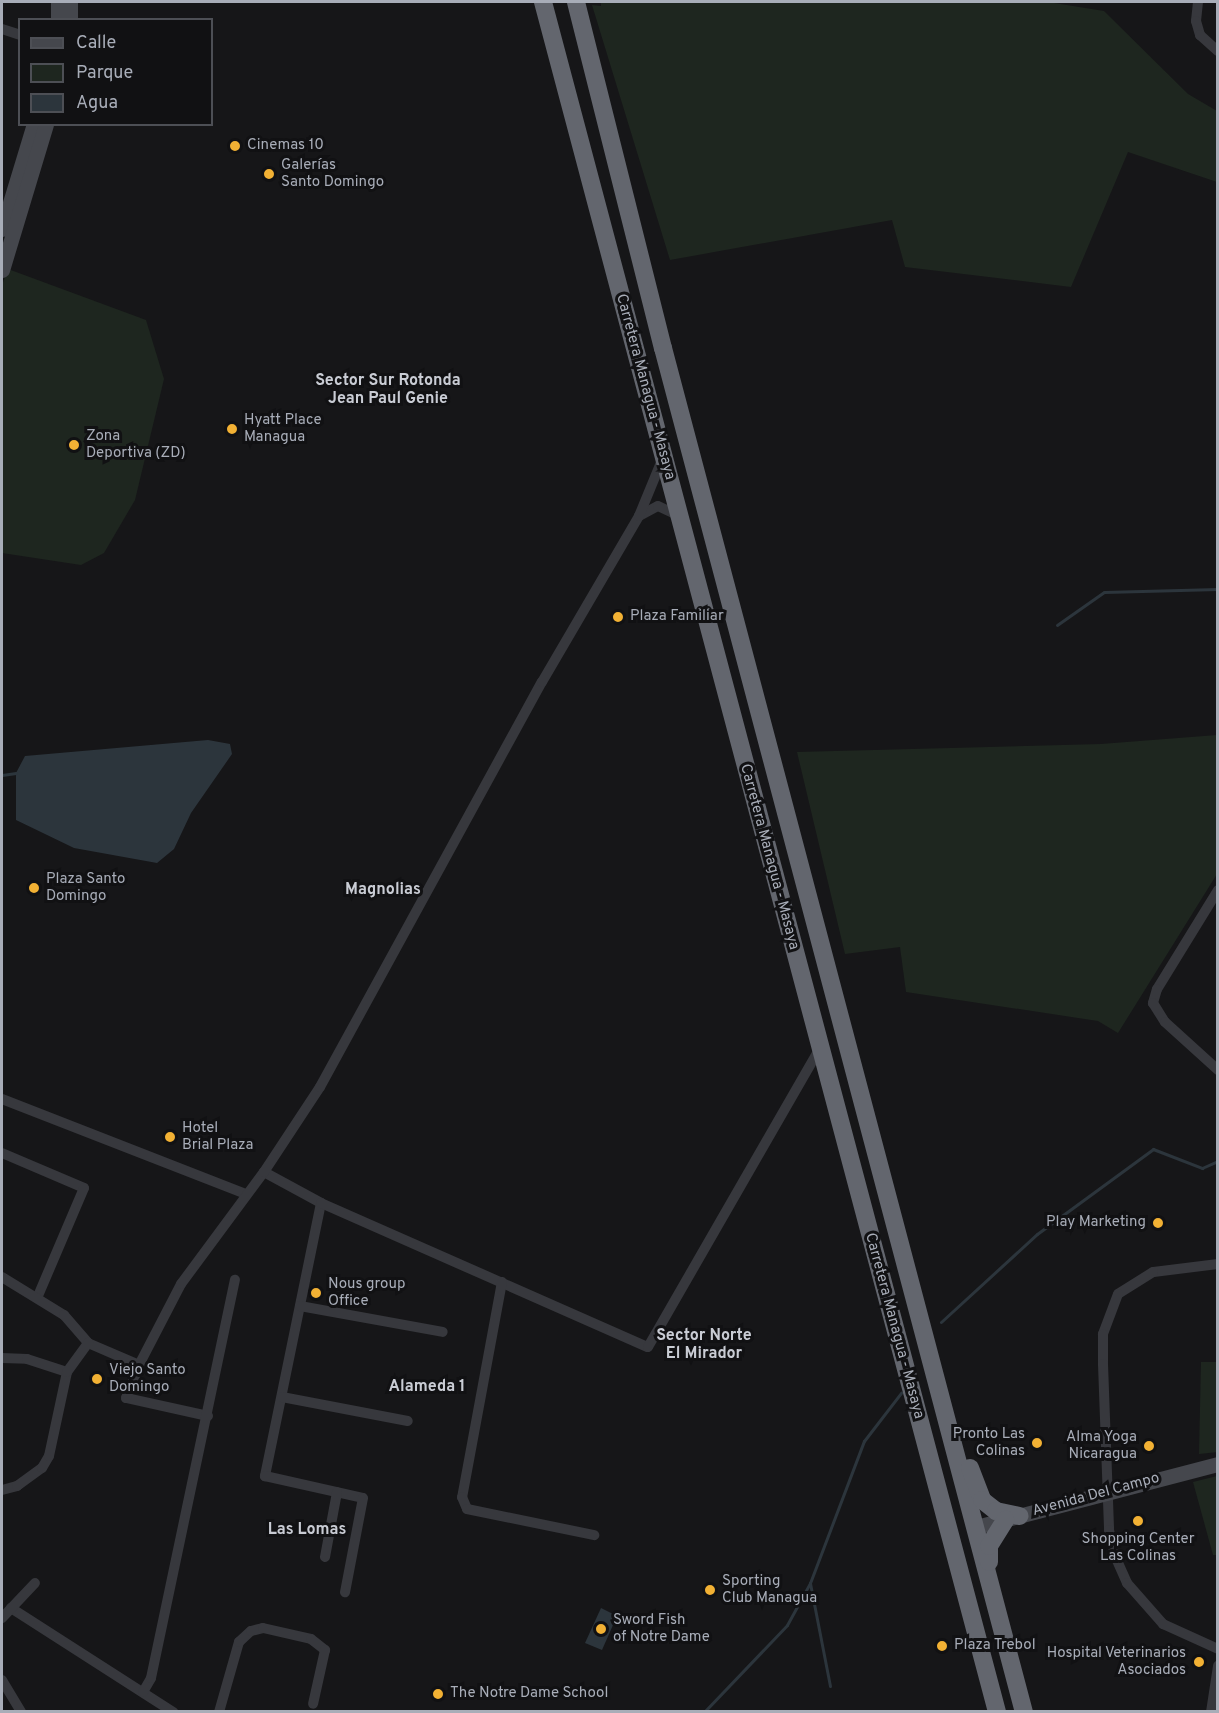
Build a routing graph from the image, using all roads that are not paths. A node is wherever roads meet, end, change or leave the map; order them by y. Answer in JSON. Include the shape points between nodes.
{"nodes":[{"id":1,"x":58,"y":2,"type":"edge"},
{"id":2,"x":70,"y":2,"type":"edge"},
{"id":3,"x":543,"y":2,"type":"edge"},
{"id":4,"x":576,"y":2,"type":"edge"},
{"id":5,"x":1198,"y":2,"type":"edge"},
{"id":6,"x":58,"y":18,"type":"edge"},
{"id":7,"x":70,"y":18,"type":"edge"},
{"id":8,"x":2,"y":29,"type":"edge"},
{"id":9,"x":18,"y":33,"type":"edge"},
{"id":10,"x":1218,"y":51,"type":"edge"},
{"id":11,"x":33,"y":126,"type":"edge"},
{"id":12,"x":45,"y":126,"type":"edge"},
{"id":13,"x":9,"y":207,"type":"junction"},
{"id":14,"x":2,"y":229,"type":"edge"},
{"id":15,"x":3,"y":262,"type":"edge"},
{"id":16,"x":663,"y":451,"type":"junction"},
{"id":17,"x":639,"y":516,"type":"junction"},
{"id":18,"x":679,"y":516,"type":"junction"},
{"id":19,"x":1218,"y":890,"type":"edge"},
{"id":20,"x":820,"y":1048,"type":"junction"},
{"id":21,"x":1218,"y":1070,"type":"edge"},
{"id":22,"x":2,"y":1099,"type":"edge"},
{"id":23,"x":2,"y":1153,"type":"edge"},
{"id":24,"x":264,"y":1172,"type":"junction"},
{"id":25,"x":246,"y":1194,"type":"junction"},
{"id":26,"x":321,"y":1203,"type":"junction"},
{"id":27,"x":1218,"y":1264,"type":"edge"},
{"id":28,"x":2,"y":1277,"type":"edge"},
{"id":29,"x":235,"y":1280,"type":"dead end"},
{"id":30,"x":502,"y":1282,"type":"junction"},
{"id":31,"x":38,"y":1296,"type":"junction"},
{"id":32,"x":300,"y":1306,"type":"junction"},
{"id":33,"x":442,"y":1332,"type":"dead end"},
{"id":34,"x":88,"y":1343,"type":"junction"},
{"id":35,"x":2,"y":1358,"type":"edge"},
{"id":36,"x":140,"y":1365,"type":"junction"},
{"id":37,"x":67,"y":1372,"type":"junction"},
{"id":38,"x":282,"y":1397,"type":"junction"},
{"id":39,"x":208,"y":1416,"type":"junction"},
{"id":40,"x":408,"y":1421,"type":"dead end"},
{"id":41,"x":920,"y":1421,"type":"junction"},
{"id":42,"x":953,"y":1443,"type":"junction"},
{"id":43,"x":1218,"y":1464,"type":"edge"},
{"id":44,"x":2,"y":1490,"type":"edge"},
{"id":45,"x":337,"y":1492,"type":"junction"},
{"id":46,"x":1108,"y":1492,"type":"junction"},
{"id":47,"x":1012,"y":1518,"type":"junction"},
{"id":48,"x":976,"y":1527,"type":"junction"},
{"id":49,"x":594,"y":1535,"type":"dead end"},
{"id":50,"x":325,"y":1557,"type":"dead end"},
{"id":51,"x":988,"y":1573,"type":"junction"},
{"id":52,"x":35,"y":1583,"type":"dead end"},
{"id":53,"x":345,"y":1592,"type":"dead end"},
{"id":54,"x":11,"y":1608,"type":"junction"},
{"id":55,"x":2,"y":1618,"type":"edge"},
{"id":56,"x":978,"y":1637,"type":"junction"},
{"id":57,"x":1218,"y":1649,"type":"edge"},
{"id":58,"x":1218,"y":1666,"type":"edge"},
{"id":59,"x":2,"y":1680,"type":"edge"},
{"id":60,"x":143,"y":1692,"type":"junction"},
{"id":61,"x":313,"y":1704,"type":"dead end"},
{"id":62,"x":21,"y":1712,"type":"edge"},
{"id":63,"x":173,"y":1712,"type":"edge"},
{"id":64,"x":219,"y":1712,"type":"edge"},
{"id":65,"x":998,"y":1712,"type":"edge"},
{"id":66,"x":1024,"y":1712,"type":"edge"},
{"id":67,"x":1211,"y":1712,"type":"edge"}],
"edges":[{"from":1,"to":6,"type":"street"},
{"from":2,"to":7,"type":"street"},
{"from":3,"to":16,"type":"highway","name":"Carretera Managua - Masaya"},
{"from":4,"to":42,"type":"highway","name":"Carretera Managua - Masaya"},
{"from":5,"to":10,"type":"street","via":[[1196,21],[1200,35]]},
{"from":8,"to":9,"type":"street"},
{"from":11,"to":13,"type":"street"},
{"from":12,"to":15,"type":"street"},
{"from":13,"to":14,"type":"street"},
{"from":13,"to":15,"type":"street"},
{"from":16,"to":17,"type":"street","via":[[658,476]]},
{"from":16,"to":18,"type":"highway","name":"Carretera Managua - Masaya"},
{"from":17,"to":18,"type":"street","via":[[658,506]]},
{"from":17,"to":24,"type":"street","via":[[542,682],[320,1087]]},
{"from":18,"to":20,"type":"highway","name":"Carretera Managua - Masaya"},
{"from":19,"to":21,"type":"street","via":[[1157,989],[1153,1003],[1165,1022]]},
{"from":20,"to":30,"type":"street","via":[[648,1347]]},
{"from":20,"to":41,"type":"highway","name":"Carretera Managua - Masaya"},
{"from":22,"to":25,"type":"street"},
{"from":23,"to":31,"type":"street","via":[[84,1188]]},
{"from":24,"to":25,"type":"street"},
{"from":24,"to":26,"type":"street"},
{"from":25,"to":36,"type":"street","via":[[181,1284]]},
{"from":26,"to":30,"type":"street"},
{"from":26,"to":32,"type":"street"},
{"from":27,"to":46,"type":"street","via":[[1181,1266],[1140,1277],[1118,1294],[1110,1309],[1103,1334]]},
{"from":28,"to":31,"type":"street"},
{"from":29,"to":39,"type":"street"},
{"from":30,"to":49,"type":"street","via":[[462,1497],[467,1509]]},
{"from":31,"to":34,"type":"street","via":[[64,1315]]},
{"from":32,"to":33,"type":"street"},
{"from":32,"to":38,"type":"street"},
{"from":34,"to":36,"type":"street"},
{"from":34,"to":37,"type":"street"},
{"from":35,"to":37,"type":"street","via":[[27,1359]]},
{"from":36,"to":39,"type":"street","via":[[126,1398]]},
{"from":37,"to":44,"type":"street","via":[[49,1456],[42,1468],[16,1486]]},
{"from":38,"to":40,"type":"street"},
{"from":38,"to":45,"type":"street","via":[[265,1476]]},
{"from":39,"to":60,"type":"street","via":[[151,1678]]},
{"from":41,"to":48,"type":"highway","via":[[934,1441],[954,1514],[961,1523]]},
{"from":41,"to":56,"type":"highway","name":"Carretera Managua - Masaya"},
{"from":42,"to":47,"type":"highway","via":[[971,1468],[982,1500],[996,1512]]},
{"from":42,"to":48,"type":"highway","name":"Carretera Managua - Masaya"},
{"from":43,"to":46,"type":"street","name":"Avenida Del Campo"},
{"from":45,"to":50,"type":"street"},
{"from":45,"to":53,"type":"street","via":[[363,1498]]},
{"from":46,"to":47,"type":"street","name":"Avenida Del Campo"},
{"from":46,"to":57,"type":"street","via":[[1109,1530],[1126,1582],[1163,1624]]},
{"from":47,"to":48,"type":"street","name":"Avenida Del Campo"},
{"from":47,"to":51,"type":"highway","via":[[989,1546]]},
{"from":48,"to":51,"type":"highway","name":"Carretera Managua - Masaya"},
{"from":48,"to":56,"type":"highway","via":[[963,1544],[978,1608]]},
{"from":51,"to":66,"type":"highway","name":"Carretera Managua - Masaya"},
{"from":52,"to":54,"type":"street"},
{"from":54,"to":55,"type":"street"},
{"from":54,"to":60,"type":"street"},
{"from":56,"to":65,"type":"highway","name":"Carretera Managua - Masaya"},
{"from":58,"to":67,"type":"street"},
{"from":59,"to":62,"type":"street"},
{"from":60,"to":63,"type":"street"},
{"from":61,"to":64,"type":"street","via":[[325,1650],[311,1639],[263,1628],[251,1631],[239,1642]]}]}
